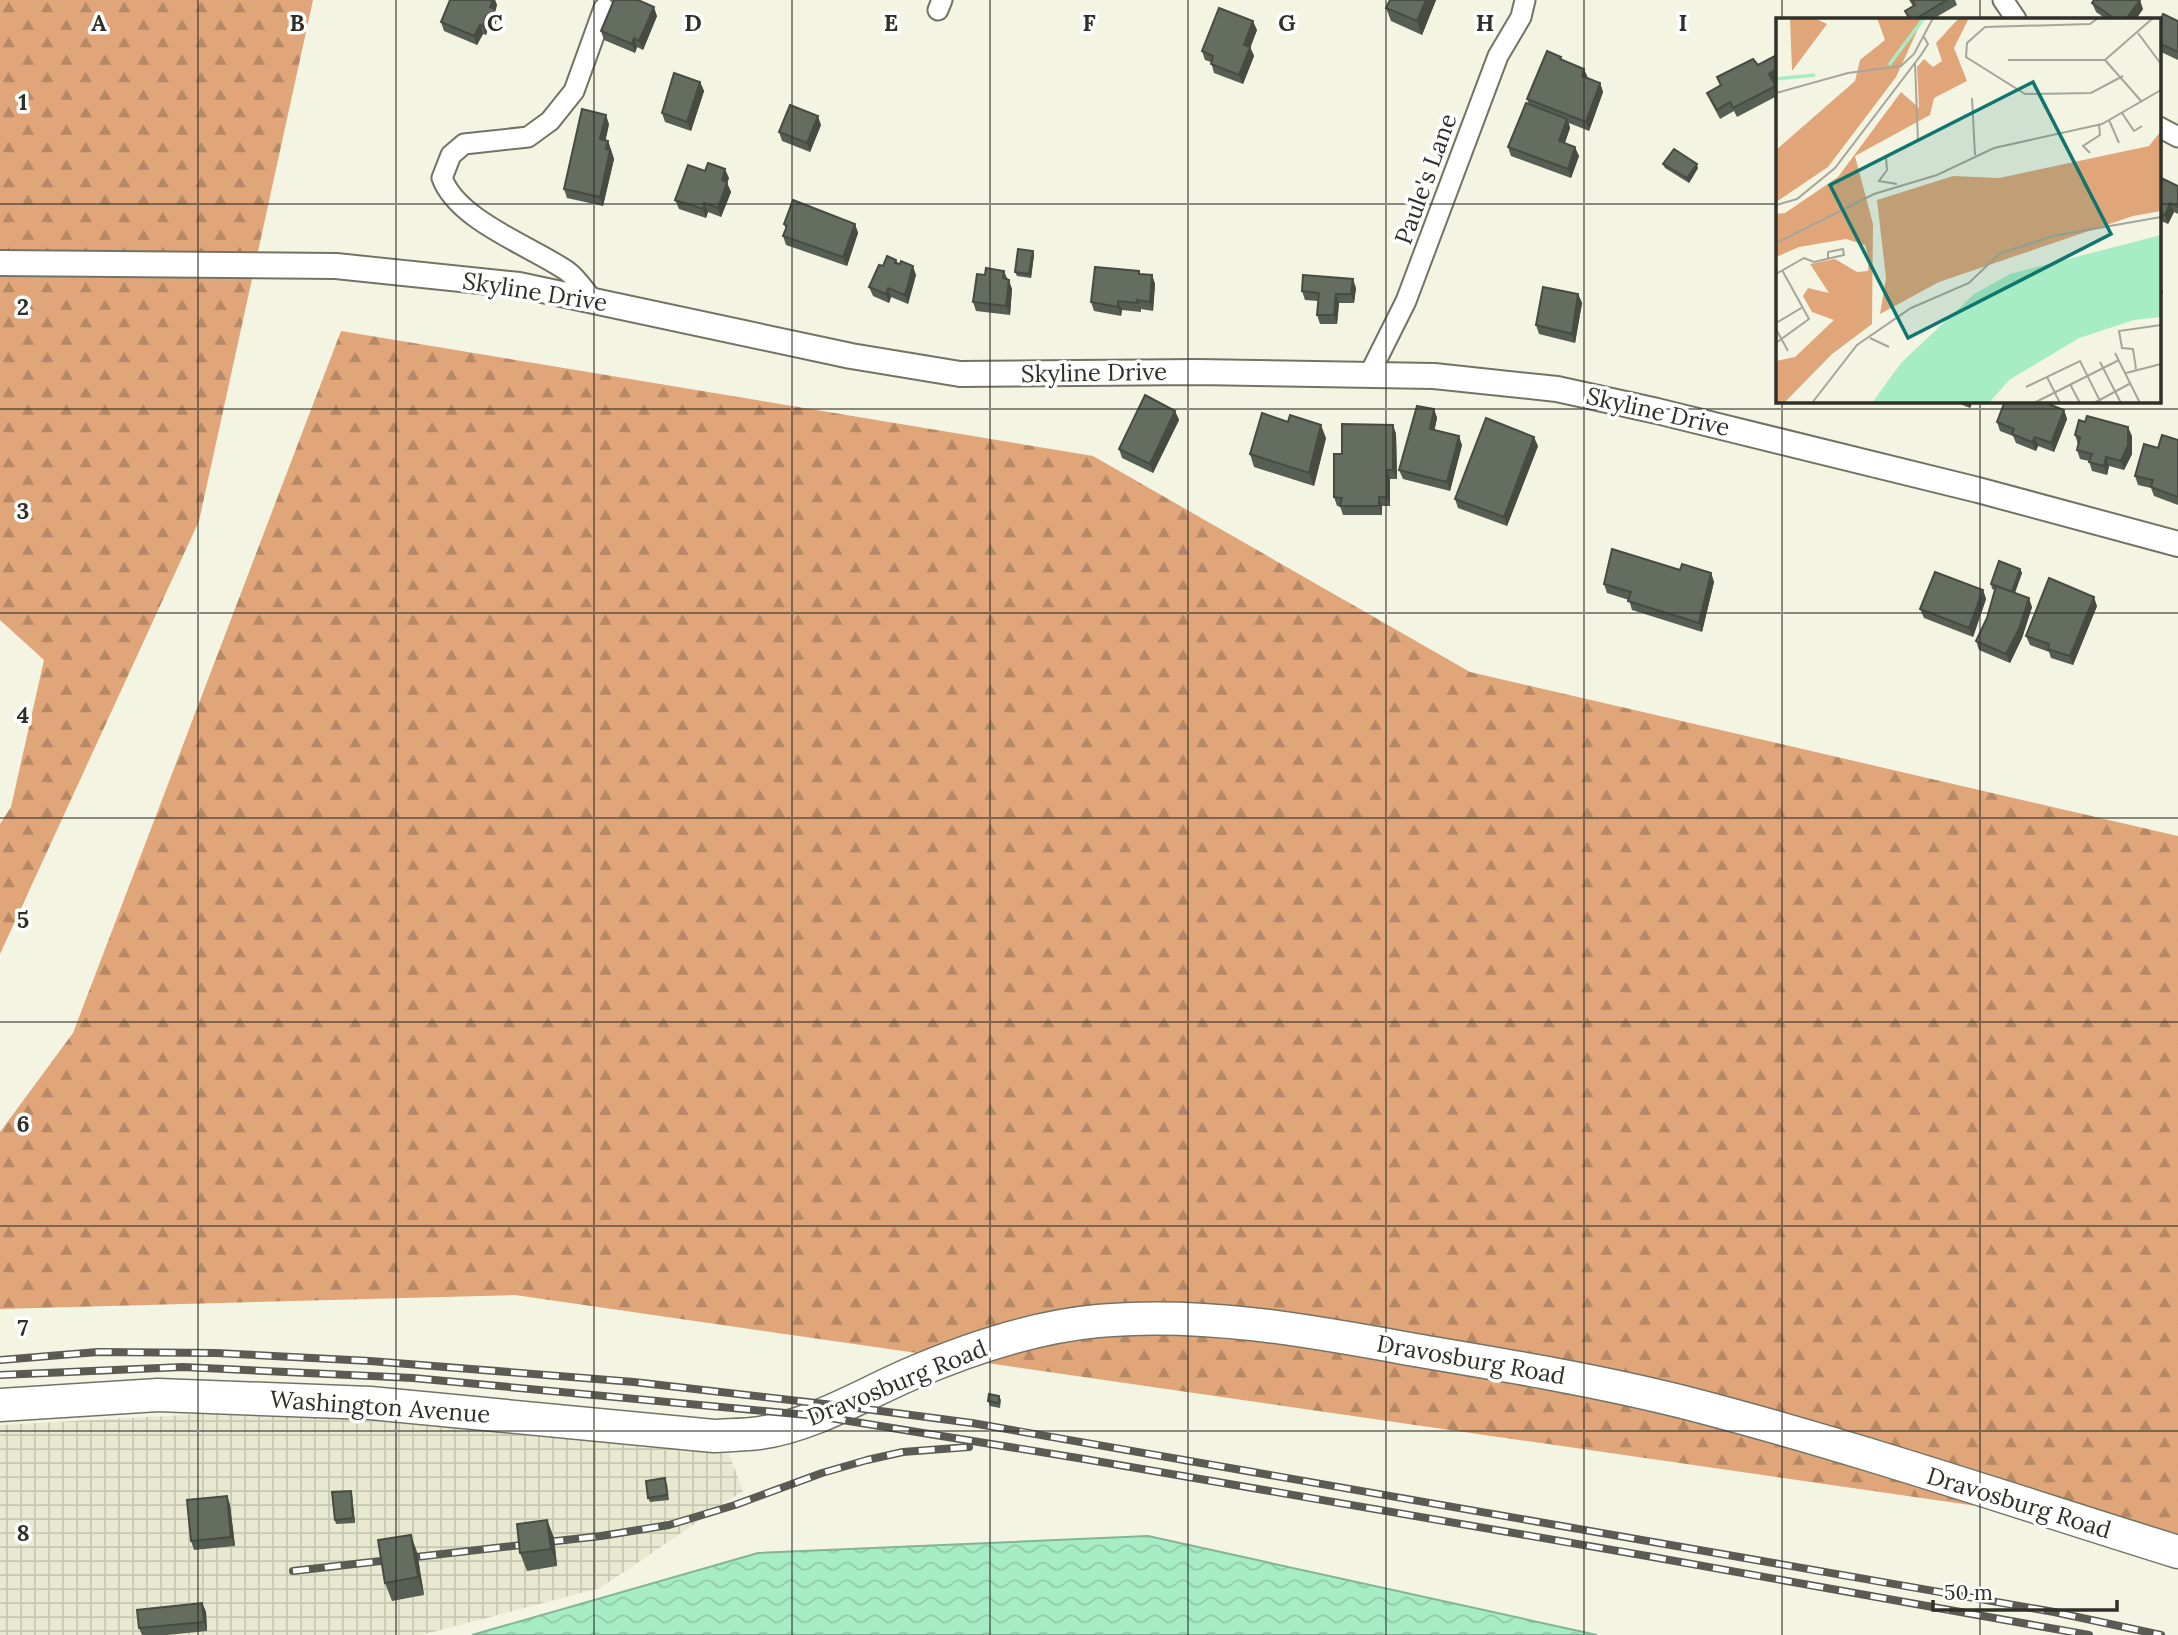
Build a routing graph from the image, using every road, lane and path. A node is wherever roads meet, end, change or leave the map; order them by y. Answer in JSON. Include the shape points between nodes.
{"nodes":[{"id":1,"x":1525,"y":0,"type":"edge"},
{"id":2,"x":2003,"y":0,"type":"edge"},
{"id":3,"x":604,"y":8,"type":"dead end"},
{"id":4,"x":2015,"y":18,"type":"edge"},
{"id":5,"x":2160,"y":128,"type":"edge"},
{"id":6,"x":2178,"y":137,"type":"edge"},
{"id":7,"x":0,"y":263,"type":"edge"},
{"id":8,"x":593,"y":300,"type":"junction"},
{"id":9,"x":1370,"y":375,"type":"junction"},
{"id":10,"x":2178,"y":544,"type":"edge"},
{"id":11,"x":0,"y":1405,"type":"edge"},
{"id":12,"x":760,"y":1433,"type":"joint"},
{"id":13,"x":2178,"y":1552,"type":"edge"}],
"edges":[{"from":1,"to":9,"type":"street","name":"Paule's Lane","via":[[1521,17],[1498,56],[1406,301]]},
{"from":2,"to":4,"type":"street"},
{"from":3,"to":8,"type":"street","via":[[574,91],[550,121],[528,137],[464,144],[451,155],[442,178],[447,192],[471,213],[569,272]]},
{"from":5,"to":6,"type":"street"},
{"from":7,"to":8,"type":"street","name":"Skyline Drive","via":[[336,266],[519,285]]},
{"from":8,"to":9,"type":"street","name":"Skyline Drive","via":[[852,356],[960,374]]},
{"from":9,"to":10,"type":"street","name":"Skyline Drive","via":[[1434,376],[1558,389],[1979,490]]},
{"from":11,"to":12,"type":"main road","name":"Washington Avenue","via":[[158,1395],[370,1403],[714,1436]]},
{"from":12,"to":13,"type":"main road","name":"Dravosburg Road","via":[[818,1416],[973,1349],[1032,1332],[1143,1318],[1242,1322],[1538,1371],[1679,1401]]}]}
